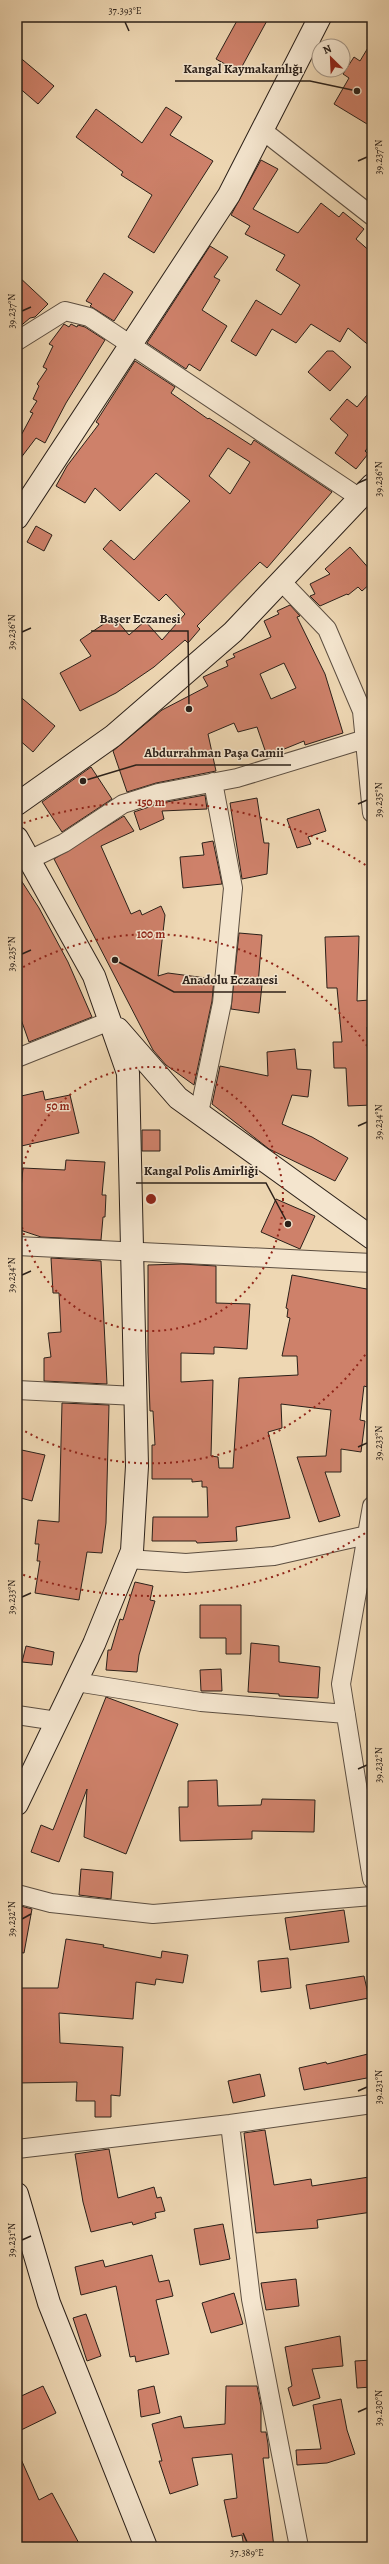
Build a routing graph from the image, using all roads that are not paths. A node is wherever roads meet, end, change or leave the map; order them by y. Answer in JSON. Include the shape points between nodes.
{"nodes":[{"id":1,"x":319,"y":17,"type":"edge"},
{"id":2,"x":262,"y":130,"type":"junction"},
{"id":3,"x":372,"y":216,"type":"edge"},
{"id":4,"x":17,"y":341,"type":"edge"},
{"id":5,"x":130,"y":346,"type":"junction"},
{"id":6,"x":366,"y":491,"type":"edge"},
{"id":7,"x":17,"y":518,"type":"edge"},
{"id":8,"x":281,"y":581,"type":"junction"},
{"id":9,"x":365,"y":740,"type":"junction"},
{"id":10,"x":213,"y":782,"type":"junction"},
{"id":11,"x":17,"y":804,"type":"edge"},
{"id":12,"x":372,"y":813,"type":"edge"},
{"id":13,"x":17,"y":838,"type":"edge"},
{"id":14,"x":30,"y":860,"type":"junction"},
{"id":15,"x":110,"y":1021,"type":"junction"},
{"id":16,"x":17,"y":1058,"type":"edge"},
{"id":17,"x":199,"y":1113,"type":"junction"},
{"id":18,"x":372,"y":1238,"type":"edge"},
{"id":19,"x":17,"y":1246,"type":"edge"},
{"id":20,"x":132,"y":1252,"type":"junction"},
{"id":21,"x":372,"y":1263,"type":"edge"},
{"id":22,"x":17,"y":1390,"type":"edge"},
{"id":23,"x":136,"y":1396,"type":"junction"},
{"id":24,"x":372,"y":1506,"type":"edge"},
{"id":25,"x":367,"y":1535,"type":"junction"},
{"id":26,"x":128,"y":1559,"type":"junction"},
{"id":27,"x":76,"y":1682,"type":"junction"},
{"id":28,"x":346,"y":1714,"type":"junction"},
{"id":29,"x":17,"y":1715,"type":"edge"},
{"id":30,"x":57,"y":1721,"type":"junction"},
{"id":31,"x":17,"y":1804,"type":"edge"},
{"id":32,"x":372,"y":1879,"type":"edge"},
{"id":33,"x":17,"y":1894,"type":"edge"},
{"id":34,"x":372,"y":1896,"type":"edge"},
{"id":35,"x":372,"y":2104,"type":"edge"},
{"id":36,"x":230,"y":2124,"type":"junction"},
{"id":37,"x":17,"y":2149,"type":"edge"},
{"id":38,"x":17,"y":2196,"type":"edge"},
{"id":39,"x":146,"y":2547,"type":"edge"},
{"id":40,"x":299,"y":2547,"type":"edge"}],
"edges":[{"from":1,"to":2,"type":"street"},
{"from":2,"to":3,"type":"street"},
{"from":2,"to":5,"type":"street","via":[[229,195]]},
{"from":4,"to":5,"type":"street","via":[[65,311],[89,317]]},
{"from":5,"to":6,"type":"street"},
{"from":5,"to":7,"type":"street"},
{"from":6,"to":8,"type":"street"},
{"from":8,"to":9,"type":"street","via":[[327,629],[362,711]]},
{"from":8,"to":11,"type":"street","via":[[233,632],[113,736]]},
{"from":9,"to":10,"type":"street","via":[[237,778]]},
{"from":9,"to":12,"type":"street"},
{"from":10,"to":14,"type":"street","via":[[158,793],[124,804],[64,843]]},
{"from":10,"to":17,"type":"street","via":[[233,888],[222,1003]]},
{"from":13,"to":14,"type":"street"},
{"from":14,"to":15,"type":"street","via":[[94,976]]},
{"from":15,"to":16,"type":"street"},
{"from":15,"to":17,"type":"street","via":[[178,1098]]},
{"from":15,"to":20,"type":"street","via":[[128,1073]]},
{"from":17,"to":18,"type":"street"},
{"from":19,"to":20,"type":"street"},
{"from":20,"to":21,"type":"street"},
{"from":20,"to":23,"type":"street"},
{"from":22,"to":23,"type":"street"},
{"from":23,"to":26,"type":"street","via":[[137,1466],[132,1551]]},
{"from":24,"to":25,"type":"street"},
{"from":25,"to":26,"type":"street","via":[[274,1556],[186,1563]]},
{"from":25,"to":28,"type":"street","via":[[341,1684]]},
{"from":26,"to":27,"type":"street"},
{"from":27,"to":28,"type":"street","via":[[201,1702]]},
{"from":27,"to":30,"type":"street"},
{"from":28,"to":32,"type":"street"},
{"from":29,"to":30,"type":"street"},
{"from":30,"to":31,"type":"street"},
{"from":33,"to":34,"type":"street","via":[[51,1903],[152,1914]]},
{"from":35,"to":36,"type":"street"},
{"from":36,"to":37,"type":"street"},
{"from":36,"to":40,"type":"street","via":[[251,2299]]},
{"from":38,"to":39,"type":"street","via":[[49,2303]]}]}
